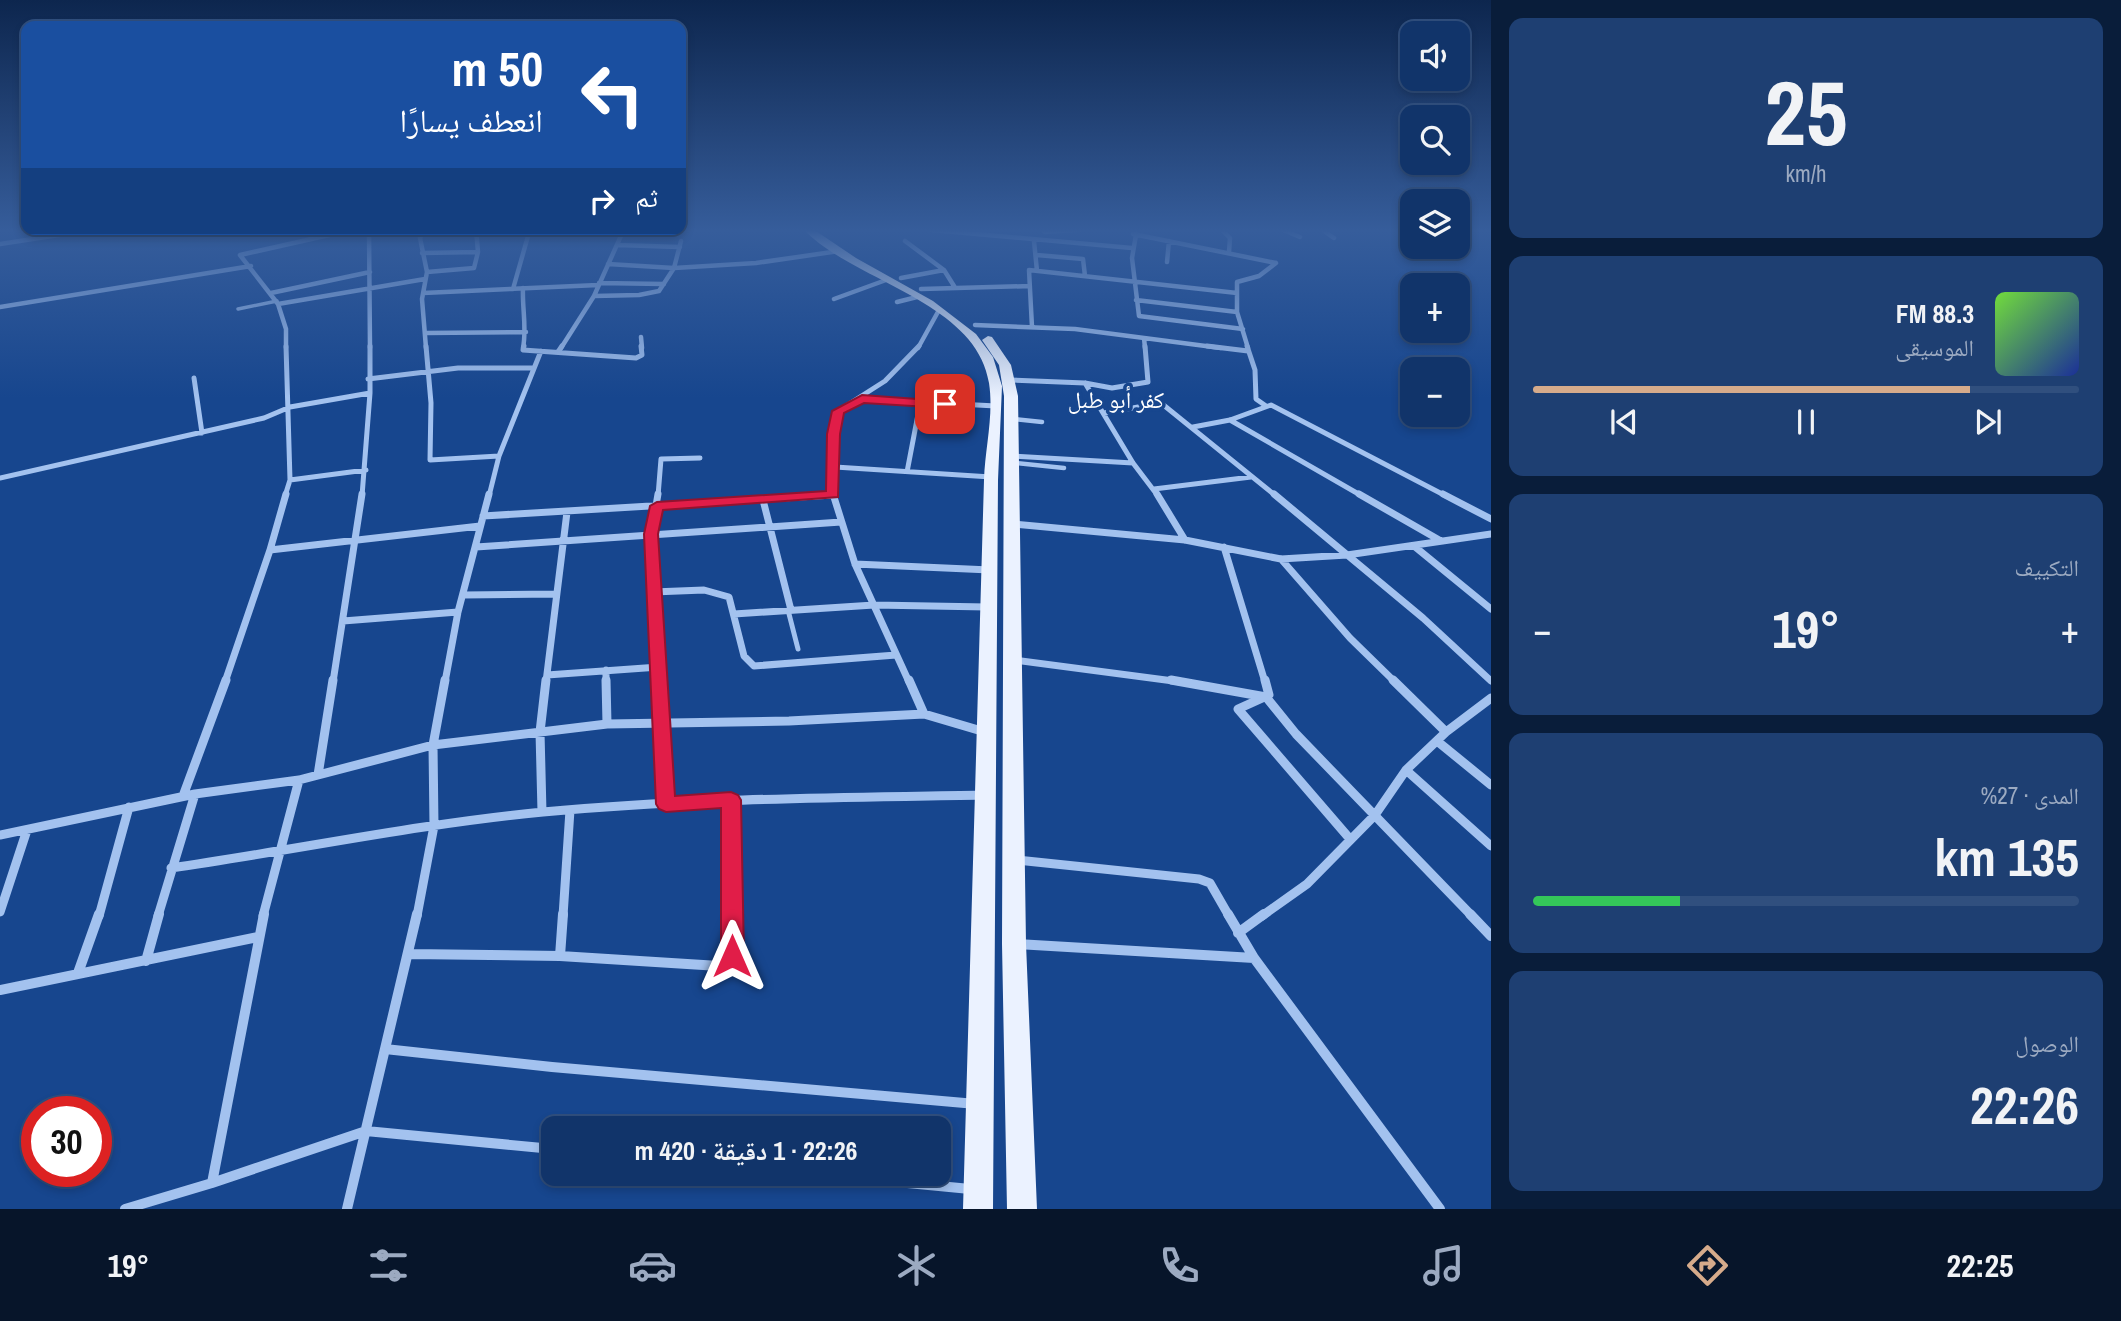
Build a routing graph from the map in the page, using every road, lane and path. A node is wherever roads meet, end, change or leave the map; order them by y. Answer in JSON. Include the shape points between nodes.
{"nodes":[{"id":1,"x":132,"y":285,"type":"edge"},
{"id":2,"x":265,"y":285,"type":"edge"},
{"id":3,"x":307,"y":285,"type":"edge"},
{"id":4,"x":375,"y":285,"type":"edge"},
{"id":5,"x":424,"y":285,"type":"edge"},
{"id":6,"x":514,"y":285,"type":"edge"},
{"id":7,"x":572,"y":285,"type":"edge"},
{"id":8,"x":598,"y":285,"type":"edge"},
{"id":9,"x":663,"y":285,"type":"edge"},
{"id":10,"x":874,"y":285,"type":"edge"},
{"id":11,"x":905,"y":285,"type":"edge"},
{"id":12,"x":1135,"y":285,"type":"edge"},
{"id":13,"x":1167,"y":285,"type":"edge"},
{"id":14,"x":1237,"y":285,"type":"edge"},
{"id":15,"x":370,"y":286,"type":"junction"},
{"id":16,"x":954,"y":286,"type":"joint"},
{"id":17,"x":1030,"y":286,"type":"joint"},
{"id":18,"x":523,"y":288,"type":"junction"},
{"id":19,"x":513,"y":289,"type":"junction"},
{"id":20,"x":271,"y":293,"type":"junction"},
{"id":21,"x":423,"y":293,"type":"junction"},
{"id":22,"x":919,"y":293,"type":"junction"},
{"id":23,"x":1237,"y":293,"type":"junction"},
{"id":24,"x":594,"y":296,"type":"junction"},
{"id":25,"x":834,"y":299,"type":"dead end"},
{"id":26,"x":1136,"y":300,"type":"junction"},
{"id":27,"x":277,"y":302,"type":"junction"},
{"id":28,"x":897,"y":302,"type":"dead end"},
{"id":29,"x":0,"y":307,"type":"edge"},
{"id":30,"x":238,"y":309,"type":"dead end"},
{"id":31,"x":939,"y":310,"type":"junction"},
{"id":32,"x":1237,"y":312,"type":"junction"},
{"id":33,"x":975,"y":326,"type":"junction"},
{"id":34,"x":1032,"y":327,"type":"junction"},
{"id":35,"x":1243,"y":329,"type":"junction"},
{"id":36,"x":526,"y":332,"type":"junction"},
{"id":37,"x":425,"y":333,"type":"junction"},
{"id":38,"x":641,"y":337,"type":"dead end"},
{"id":39,"x":1144,"y":338,"type":"junction"},
{"id":40,"x":541,"y":351,"type":"junction"},
{"id":41,"x":1248,"y":351,"type":"junction"},
{"id":42,"x":558,"y":352,"type":"junction"},
{"id":43,"x":533,"y":368,"type":"junction"},
{"id":44,"x":428,"y":371,"type":"junction"},
{"id":45,"x":194,"y":379,"type":"dead end"},
{"id":46,"x":368,"y":379,"type":"junction"},
{"id":47,"x":1009,"y":380,"type":"junction"},
{"id":48,"x":1085,"y":383,"type":"junction"},
{"id":49,"x":370,"y":393,"type":"junction"},
{"id":50,"x":862,"y":399,"type":"junction"},
{"id":51,"x":920,"y":404,"type":"junction"},
{"id":52,"x":290,"y":407,"type":"junction"},
{"id":53,"x":1266,"y":407,"type":"junction"},
{"id":54,"x":1004,"y":412,"type":"junction"},
{"id":55,"x":1104,"y":412,"type":"junction"},
{"id":56,"x":1230,"y":420,"type":"junction"},
{"id":57,"x":1042,"y":422,"type":"dead end"},
{"id":58,"x":1193,"y":426,"type":"junction"},
{"id":59,"x":202,"y":433,"type":"junction"},
{"id":60,"x":499,"y":456,"type":"junction"},
{"id":61,"x":700,"y":458,"type":"dead end"},
{"id":62,"x":1011,"y":459,"type":"junction"},
{"id":63,"x":1133,"y":463,"type":"junction"},
{"id":64,"x":835,"y":467,"type":"junction"},
{"id":65,"x":1064,"y":468,"type":"dead end"},
{"id":66,"x":366,"y":470,"type":"junction"},
{"id":67,"x":906,"y":472,"type":"junction"},
{"id":68,"x":991,"y":477,"type":"junction"},
{"id":69,"x":1251,"y":477,"type":"junction"},
{"id":70,"x":0,"y":478,"type":"edge"},
{"id":71,"x":290,"y":480,"type":"junction"},
{"id":72,"x":1154,"y":489,"type":"junction"},
{"id":73,"x":833,"y":495,"type":"junction"},
{"id":74,"x":763,"y":500,"type":"junction"},
{"id":75,"x":657,"y":506,"type":"junction"},
{"id":76,"x":568,"y":512,"type":"junction"},
{"id":77,"x":483,"y":516,"type":"junction"},
{"id":78,"x":1491,"y":519,"type":"edge"},
{"id":79,"x":841,"y":522,"type":"junction"},
{"id":80,"x":1013,"y":524,"type":"junction"},
{"id":81,"x":480,"y":526,"type":"junction"},
{"id":82,"x":771,"y":529,"type":"junction"},
{"id":83,"x":651,"y":534,"type":"junction"},
{"id":84,"x":1491,"y":534,"type":"edge"},
{"id":85,"x":562,"y":537,"type":"junction"},
{"id":86,"x":1185,"y":540,"type":"junction"},
{"id":87,"x":356,"y":541,"type":"junction"},
{"id":88,"x":1441,"y":541,"type":"junction"},
{"id":89,"x":1414,"y":546,"type":"junction"},
{"id":90,"x":476,"y":547,"type":"junction"},
{"id":91,"x":1224,"y":547,"type":"junction"},
{"id":92,"x":270,"y":550,"type":"junction"},
{"id":93,"x":1347,"y":555,"type":"junction"},
{"id":94,"x":1281,"y":559,"type":"junction"},
{"id":95,"x":855,"y":564,"type":"junction"},
{"id":96,"x":992,"y":570,"type":"junction"},
{"id":97,"x":653,"y":592,"type":"junction"},
{"id":98,"x":556,"y":594,"type":"junction"},
{"id":99,"x":463,"y":595,"type":"junction"},
{"id":100,"x":874,"y":605,"type":"junction"},
{"id":101,"x":991,"y":608,"type":"junction"},
{"id":102,"x":1491,"y":609,"type":"edge"},
{"id":103,"x":789,"y":610,"type":"junction"},
{"id":104,"x":458,"y":612,"type":"junction"},
{"id":105,"x":734,"y":614,"type":"junction"},
{"id":106,"x":343,"y":621,"type":"junction"},
{"id":107,"x":798,"y":649,"type":"dead end"},
{"id":108,"x":896,"y":654,"type":"junction"},
{"id":109,"x":1014,"y":660,"type":"junction"},
{"id":110,"x":659,"y":667,"type":"junction"},
{"id":111,"x":606,"y":670,"type":"junction"},
{"id":112,"x":547,"y":675,"type":"junction"},
{"id":113,"x":1491,"y":681,"type":"edge"},
{"id":114,"x":1266,"y":697,"type":"junction"},
{"id":115,"x":1491,"y":698,"type":"edge"},
{"id":116,"x":924,"y":714,"type":"junction"},
{"id":117,"x":661,"y":722,"type":"junction"},
{"id":118,"x":607,"y":723,"type":"junction"},
{"id":119,"x":540,"y":732,"type":"junction"},
{"id":120,"x":986,"y":732,"type":"junction"},
{"id":121,"x":1446,"y":732,"type":"junction"},
{"id":122,"x":1437,"y":741,"type":"junction"},
{"id":123,"x":433,"y":745,"type":"junction"},
{"id":124,"x":1406,"y":771,"type":"junction"},
{"id":125,"x":318,"y":775,"type":"junction"},
{"id":126,"x":299,"y":780,"type":"junction"},
{"id":127,"x":1491,"y":785,"type":"edge"},
{"id":128,"x":195,"y":794,"type":"junction"},
{"id":129,"x":987,"y":795,"type":"junction"},
{"id":130,"x":183,"y":796,"type":"junction"},
{"id":131,"x":731,"y":800,"type":"junction"},
{"id":132,"x":666,"y":804,"type":"junction"},
{"id":133,"x":129,"y":807,"type":"junction"},
{"id":134,"x":570,"y":810,"type":"junction"},
{"id":135,"x":542,"y":812,"type":"junction"},
{"id":136,"x":1375,"y":815,"type":"junction"},
{"id":137,"x":434,"y":826,"type":"junction"},
{"id":138,"x":27,"y":830,"type":"junction"},
{"id":139,"x":0,"y":835,"type":"edge"},
{"id":140,"x":1350,"y":839,"type":"junction"},
{"id":141,"x":1491,"y":846,"type":"edge"},
{"id":142,"x":281,"y":853,"type":"junction"},
{"id":143,"x":1014,"y":860,"type":"junction"},
{"id":144,"x":171,"y":868,"type":"junction"},
{"id":145,"x":0,"y":912,"type":"edge"},
{"id":146,"x":1238,"y":933,"type":"junction"},
{"id":147,"x":1491,"y":936,"type":"edge"},
{"id":148,"x":258,"y":937,"type":"junction"},
{"id":149,"x":1013,"y":944,"type":"junction"},
{"id":150,"x":410,"y":954,"type":"junction"},
{"id":151,"x":560,"y":956,"type":"junction"},
{"id":152,"x":1254,"y":958,"type":"junction"},
{"id":153,"x":146,"y":961,"type":"junction"},
{"id":154,"x":78,"y":973,"type":"junction"},
{"id":155,"x":0,"y":990,"type":"edge"},
{"id":156,"x":386,"y":1049,"type":"junction"},
{"id":157,"x":976,"y":1104,"type":"junction"},
{"id":158,"x":366,"y":1130,"type":"junction"},
{"id":159,"x":541,"y":1148,"type":"edge"},
{"id":160,"x":212,"y":1183,"type":"junction"},
{"id":161,"x":893,"y":1186,"type":"edge"},
{"id":162,"x":978,"y":1199,"type":"edge"},
{"id":163,"x":125,"y":1209,"type":"edge"},
{"id":164,"x":347,"y":1209,"type":"edge"},
{"id":165,"x":1023,"y":1209,"type":"edge"},
{"id":166,"x":1440,"y":1209,"type":"edge"}],
"edges":[{"from":1,"to":29,"type":"street"},
{"from":2,"to":20,"type":"street"},
{"from":3,"to":20,"type":"street"},
{"from":4,"to":15,"type":"street"},
{"from":5,"to":21,"type":"street"},
{"from":6,"to":19,"type":"street"},
{"from":7,"to":18,"type":"street"},
{"from":8,"to":24,"type":"street"},
{"from":9,"to":24,"type":"street","via":[[652,294]]},
{"from":10,"to":25,"type":"street"},
{"from":11,"to":22,"type":"main road"},
{"from":12,"to":26,"type":"street"},
{"from":13,"to":23,"type":"street"},
{"from":14,"to":23,"type":"street"},
{"from":15,"to":27,"type":"street"},
{"from":15,"to":46,"type":"street"},
{"from":16,"to":17,"type":"street"},
{"from":16,"to":22,"type":"street"},
{"from":17,"to":34,"type":"street"},
{"from":18,"to":19,"type":"street"},
{"from":18,"to":36,"type":"street"},
{"from":19,"to":21,"type":"street"},
{"from":20,"to":27,"type":"street"},
{"from":21,"to":37,"type":"street"},
{"from":22,"to":28,"type":"street"},
{"from":22,"to":31,"type":"main road"},
{"from":22,"to":33,"type":"main road"},
{"from":23,"to":32,"type":"street"},
{"from":24,"to":42,"type":"street"},
{"from":26,"to":32,"type":"street"},
{"from":26,"to":35,"type":"street","via":[[1140,317]]},
{"from":27,"to":30,"type":"lane"},
{"from":27,"to":52,"type":"street","via":[[286,329]]},
{"from":31,"to":50,"type":"street","via":[[914,356]]},
{"from":31,"to":54,"type":"main road","via":[[987,357]]},
{"from":32,"to":35,"type":"street"},
{"from":33,"to":34,"type":"street"},
{"from":33,"to":47,"type":"main road","via":[[995,349]]},
{"from":34,"to":39,"type":"street"},
{"from":35,"to":41,"type":"street"},
{"from":36,"to":37,"type":"street"},
{"from":36,"to":40,"type":"street","via":[[523,350]]},
{"from":37,"to":44,"type":"street"},
{"from":38,"to":42,"type":"street","via":[[642,355],[638,358]]},
{"from":39,"to":41,"type":"street"},
{"from":39,"to":48,"type":"street","via":[[1149,382],[1112,388]]},
{"from":40,"to":42,"type":"street"},
{"from":40,"to":43,"type":"street"},
{"from":41,"to":53,"type":"street","via":[[1255,370],[1256,399]]},
{"from":43,"to":44,"type":"street"},
{"from":43,"to":60,"type":"street"},
{"from":44,"to":46,"type":"street"},
{"from":44,"to":60,"type":"street","via":[[430,461]]},
{"from":45,"to":59,"type":"street"},
{"from":46,"to":49,"type":"street"},
{"from":47,"to":48,"type":"street"},
{"from":47,"to":54,"type":"main road"},
{"from":48,"to":55,"type":"street"},
{"from":49,"to":52,"type":"street"},
{"from":49,"to":66,"type":"street"},
{"from":50,"to":51,"type":"street"},
{"from":50,"to":64,"type":"street","via":[[838,411],[833,434]]},
{"from":51,"to":54,"type":"street"},
{"from":51,"to":67,"type":"street"},
{"from":52,"to":59,"type":"street"},
{"from":52,"to":71,"type":"street"},
{"from":53,"to":56,"type":"street"},
{"from":53,"to":78,"type":"street","via":[[1271,405]]},
{"from":54,"to":57,"type":"lane"},
{"from":54,"to":62,"type":"main road"},
{"from":54,"to":68,"type":"main road"},
{"from":55,"to":58,"type":"street","via":[[1161,403]]},
{"from":55,"to":63,"type":"street"},
{"from":56,"to":58,"type":"street"},
{"from":56,"to":88,"type":"street"},
{"from":58,"to":69,"type":"street"},
{"from":59,"to":70,"type":"street"},
{"from":60,"to":77,"type":"street"},
{"from":61,"to":75,"type":"street","via":[[661,459]]},
{"from":62,"to":63,"type":"street"},
{"from":62,"to":65,"type":"lane"},
{"from":62,"to":80,"type":"main road"},
{"from":63,"to":72,"type":"street"},
{"from":64,"to":67,"type":"street"},
{"from":64,"to":73,"type":"street"},
{"from":66,"to":71,"type":"street"},
{"from":66,"to":87,"type":"street"},
{"from":67,"to":68,"type":"street"},
{"from":68,"to":96,"type":"main road"},
{"from":69,"to":72,"type":"street"},
{"from":69,"to":93,"type":"street"},
{"from":71,"to":92,"type":"street"},
{"from":72,"to":86,"type":"street"},
{"from":73,"to":74,"type":"street"},
{"from":73,"to":79,"type":"street"},
{"from":74,"to":75,"type":"street"},
{"from":74,"to":82,"type":"street"},
{"from":75,"to":76,"type":"street"},
{"from":75,"to":83,"type":"street"},
{"from":76,"to":77,"type":"street"},
{"from":76,"to":85,"type":"street"},
{"from":77,"to":81,"type":"street"},
{"from":79,"to":82,"type":"street"},
{"from":79,"to":95,"type":"street"},
{"from":80,"to":86,"type":"street"},
{"from":80,"to":109,"type":"main road"},
{"from":81,"to":87,"type":"street"},
{"from":81,"to":90,"type":"street"},
{"from":82,"to":83,"type":"street"},
{"from":82,"to":103,"type":"street"},
{"from":83,"to":85,"type":"street"},
{"from":83,"to":97,"type":"street"},
{"from":84,"to":88,"type":"street"},
{"from":85,"to":90,"type":"street"},
{"from":85,"to":98,"type":"street"},
{"from":86,"to":91,"type":"street"},
{"from":87,"to":92,"type":"street"},
{"from":87,"to":106,"type":"street"},
{"from":88,"to":89,"type":"street"},
{"from":89,"to":93,"type":"street"},
{"from":89,"to":102,"type":"street"},
{"from":90,"to":99,"type":"street"},
{"from":91,"to":94,"type":"street"},
{"from":91,"to":114,"type":"street"},
{"from":92,"to":130,"type":"street"},
{"from":93,"to":94,"type":"street"},
{"from":93,"to":113,"type":"street"},
{"from":94,"to":121,"type":"street","via":[[1350,638]]},
{"from":95,"to":96,"type":"street"},
{"from":95,"to":100,"type":"street"},
{"from":96,"to":101,"type":"main road"},
{"from":97,"to":105,"type":"street","via":[[719,591],[729,597]]},
{"from":97,"to":110,"type":"street"},
{"from":98,"to":99,"type":"street"},
{"from":98,"to":112,"type":"street"},
{"from":99,"to":104,"type":"street"},
{"from":100,"to":101,"type":"street"},
{"from":100,"to":103,"type":"street"},
{"from":100,"to":108,"type":"street"},
{"from":101,"to":120,"type":"main road"},
{"from":103,"to":105,"type":"street"},
{"from":103,"to":107,"type":"lane"},
{"from":104,"to":106,"type":"street"},
{"from":104,"to":123,"type":"street"},
{"from":105,"to":108,"type":"street","via":[[744,656],[754,666]]},
{"from":106,"to":125,"type":"street"},
{"from":108,"to":116,"type":"street"},
{"from":109,"to":114,"type":"street"},
{"from":109,"to":143,"type":"main road"},
{"from":110,"to":111,"type":"street"},
{"from":110,"to":117,"type":"street"},
{"from":111,"to":112,"type":"street"},
{"from":111,"to":118,"type":"street"},
{"from":112,"to":119,"type":"street"},
{"from":114,"to":136,"type":"street"},
{"from":114,"to":140,"type":"street","via":[[1240,707],[1240,712]]},
{"from":115,"to":121,"type":"street"},
{"from":116,"to":117,"type":"street"},
{"from":116,"to":120,"type":"street"},
{"from":117,"to":118,"type":"street"},
{"from":117,"to":132,"type":"street"},
{"from":118,"to":119,"type":"street"},
{"from":119,"to":123,"type":"street"},
{"from":119,"to":135,"type":"street"},
{"from":120,"to":129,"type":"main road"},
{"from":121,"to":122,"type":"street"},
{"from":122,"to":124,"type":"street"},
{"from":122,"to":127,"type":"street"},
{"from":123,"to":125,"type":"street"},
{"from":123,"to":137,"type":"street"},
{"from":124,"to":136,"type":"street"},
{"from":124,"to":141,"type":"street"},
{"from":125,"to":126,"type":"street"},
{"from":126,"to":128,"type":"street"},
{"from":126,"to":142,"type":"street"},
{"from":128,"to":130,"type":"street"},
{"from":128,"to":144,"type":"street"},
{"from":129,"to":131,"type":"street"},
{"from":129,"to":157,"type":"main road"},
{"from":130,"to":133,"type":"street"},
{"from":131,"to":132,"type":"street"},
{"from":131,"to":151,"type":"street","via":[[732,956],[727,964]]},
{"from":132,"to":134,"type":"street"},
{"from":133,"to":138,"type":"street"},
{"from":133,"to":154,"type":"street"},
{"from":134,"to":135,"type":"street"},
{"from":134,"to":151,"type":"street"},
{"from":135,"to":137,"type":"street"},
{"from":136,"to":140,"type":"street"},
{"from":136,"to":147,"type":"street"},
{"from":137,"to":142,"type":"street"},
{"from":137,"to":150,"type":"street"},
{"from":138,"to":139,"type":"street"},
{"from":138,"to":145,"type":"street"},
{"from":140,"to":146,"type":"street","via":[[1307,884]]},
{"from":142,"to":144,"type":"street"},
{"from":142,"to":148,"type":"street"},
{"from":143,"to":146,"type":"street","via":[[1205,881],[1215,888]]},
{"from":143,"to":149,"type":"main road"},
{"from":144,"to":153,"type":"street"},
{"from":146,"to":152,"type":"street"},
{"from":148,"to":153,"type":"street"},
{"from":148,"to":160,"type":"street"},
{"from":149,"to":152,"type":"street"},
{"from":149,"to":165,"type":"main road"},
{"from":150,"to":151,"type":"street"},
{"from":150,"to":156,"type":"street"},
{"from":152,"to":166,"type":"street"},
{"from":153,"to":154,"type":"street"},
{"from":154,"to":155,"type":"street"},
{"from":156,"to":157,"type":"street"},
{"from":156,"to":158,"type":"street"},
{"from":157,"to":162,"type":"main road"},
{"from":158,"to":159,"type":"street"},
{"from":158,"to":160,"type":"street"},
{"from":158,"to":164,"type":"street"},
{"from":160,"to":163,"type":"street"},
{"from":161,"to":162,"type":"street"}]}
